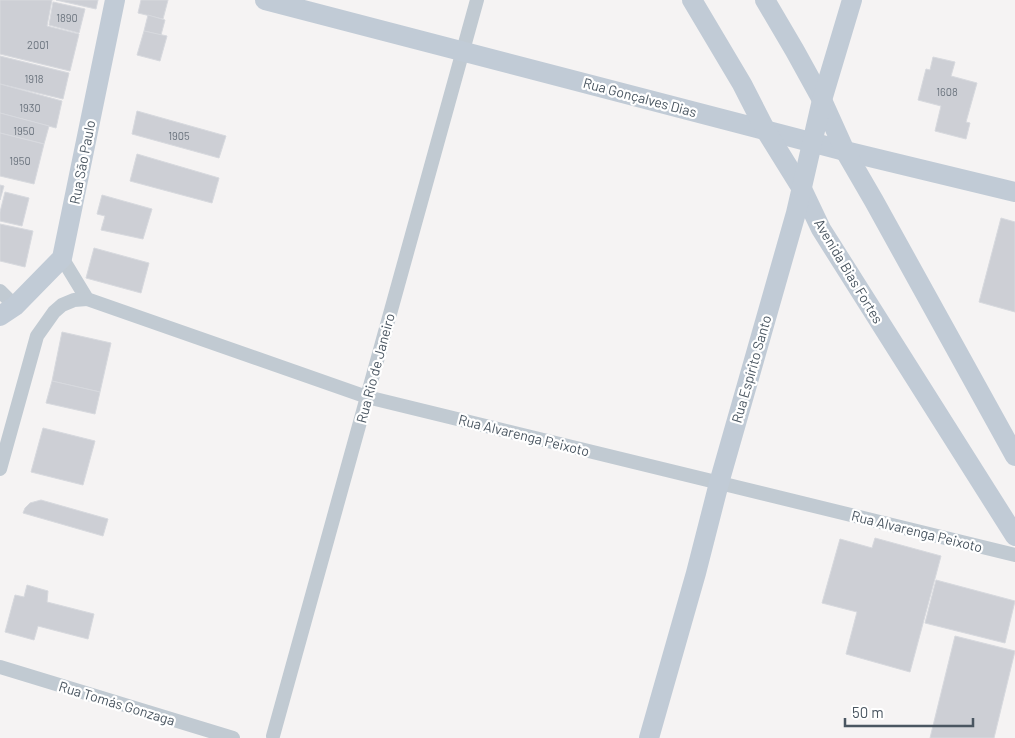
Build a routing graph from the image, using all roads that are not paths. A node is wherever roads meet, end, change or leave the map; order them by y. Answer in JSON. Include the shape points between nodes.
{"nodes":[{"id":1,"x":115,"y":0,"type":"edge"},
{"id":2,"x":265,"y":0,"type":"edge"},
{"id":3,"x":477,"y":0,"type":"edge"},
{"id":4,"x":692,"y":0,"type":"edge"},
{"id":5,"x":765,"y":0,"type":"edge"},
{"id":6,"x":852,"y":0,"type":"edge"},
{"id":7,"x":462,"y":51,"type":"junction"},
{"id":8,"x":822,"y":100,"type":"junction"},
{"id":9,"x":766,"y":130,"type":"junction"},
{"id":10,"x":812,"y":141,"type":"junction"},
{"id":11,"x":845,"y":151,"type":"junction"},
{"id":12,"x":802,"y":189,"type":"junction"},
{"id":13,"x":1015,"y":192,"type":"edge"},
{"id":14,"x":821,"y":229,"type":"junction"},
{"id":15,"x":789,"y":234,"type":"junction"},
{"id":16,"x":62,"y":258,"type":"junction"},
{"id":17,"x":0,"y":291,"type":"edge"},
{"id":18,"x":87,"y":299,"type":"junction"},
{"id":19,"x":7,"y":311,"type":"edge"},
{"id":20,"x":367,"y":397,"type":"junction"},
{"id":21,"x":1015,"y":456,"type":"edge"},
{"id":22,"x":0,"y":468,"type":"edge"},
{"id":23,"x":719,"y":483,"type":"junction"},
{"id":24,"x":1015,"y":536,"type":"edge"},
{"id":25,"x":1015,"y":555,"type":"edge"},
{"id":26,"x":0,"y":667,"type":"edge"},
{"id":27,"x":271,"y":737,"type":"edge"},
{"id":28,"x":233,"y":738,"type":"edge"},
{"id":29,"x":650,"y":738,"type":"edge"}],
"edges":[{"from":1,"to":16,"type":"street","name":"Rua São Paulo"},
{"from":2,"to":7,"type":"street","name":"Rua Gonçalves Dias"},
{"from":3,"to":7,"type":"street","name":"Rua Rio de Janeiro"},
{"from":4,"to":9,"type":"street","name":"Avenida Bias Fortes"},
{"from":5,"to":8,"type":"street"},
{"from":6,"to":8,"type":"street","name":"Rua Espírito Santo"},
{"from":7,"to":9,"type":"street","name":"Rua Gonçalves Dias"},
{"from":7,"to":20,"type":"street","name":"Rua Rio de Janeiro"},
{"from":8,"to":10,"type":"street","name":"Rua Espírito Santo"},
{"from":8,"to":11,"type":"street"},
{"from":9,"to":10,"type":"street","name":"Rua Gonçalves Dias"},
{"from":9,"to":12,"type":"street","name":"Avenida Bias Fortes"},
{"from":10,"to":11,"type":"street","name":"Rua Gonçalves Dias"},
{"from":10,"to":12,"type":"street","name":"Rua Espírito Santo"},
{"from":11,"to":13,"type":"street","name":"Rua Gonçalves Dias"},
{"from":11,"to":21,"type":"street"},
{"from":12,"to":14,"type":"street","name":"Avenida Bias Fortes"},
{"from":12,"to":15,"type":"street","name":"Rua Espírito Santo"},
{"from":14,"to":15,"type":"street","via":[[801,226]]},
{"from":14,"to":24,"type":"street","name":"Avenida Bias Fortes"},
{"from":15,"to":23,"type":"street","name":"Rua Espírito Santo"},
{"from":16,"to":18,"type":"street"},
{"from":16,"to":19,"type":"street"},
{"from":17,"to":19,"type":"street"},
{"from":18,"to":20,"type":"street","name":"Rua Alvarenga Peixoto"},
{"from":18,"to":22,"type":"street","via":[[62,305],[37,336]]},
{"from":20,"to":23,"type":"street","name":"Rua Alvarenga Peixoto"},
{"from":20,"to":27,"type":"street","name":"Rua Rio de Janeiro"},
{"from":23,"to":25,"type":"street","name":"Rua Alvarenga Peixoto"},
{"from":23,"to":29,"type":"street","name":"Rua Espírito Santo"},
{"from":26,"to":28,"type":"street","name":"Rua Tomás Gonzaga"}]}
